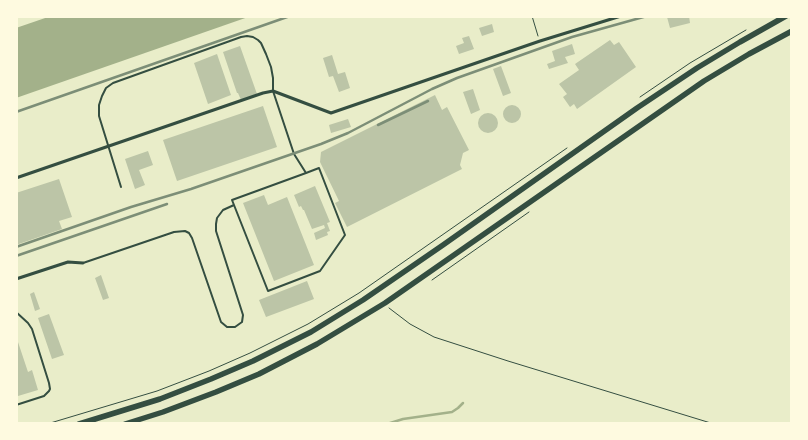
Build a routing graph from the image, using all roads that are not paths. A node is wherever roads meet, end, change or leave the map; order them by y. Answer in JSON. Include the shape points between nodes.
{"nodes":[{"id":1,"x":621,"y":16,"type":"edge"},
{"id":2,"x":786,"y":16,"type":"edge"},
{"id":3,"x":792,"y":31,"type":"edge"},
{"id":4,"x":273,"y":92,"type":"junction"},
{"id":5,"x":109,"y":146,"type":"junction"},
{"id":6,"x":306,"y":173,"type":"junction"},
{"id":7,"x":16,"y":178,"type":"edge"},
{"id":8,"x":121,"y":187,"type":"dead end"},
{"id":9,"x":234,"y":205,"type":"junction"},
{"id":10,"x":83,"y":263,"type":"joint"},
{"id":11,"x":16,"y":279,"type":"edge"},
{"id":12,"x":16,"y":312,"type":"edge"},
{"id":13,"x":16,"y":405,"type":"edge"},
{"id":14,"x":79,"y":424,"type":"edge"},
{"id":15,"x":125,"y":424,"type":"edge"}],
"edges":[{"from":1,"to":4,"type":"street","via":[[331,113]]},
{"from":2,"to":14,"type":"main road","via":[[696,68],[444,245],[312,332],[212,379]]},
{"from":3,"to":15,"type":"main road","via":[[704,81],[385,303],[317,344],[216,392]]},
{"from":4,"to":5,"type":"street"},
{"from":4,"to":5,"type":"lane","via":[[271,67],[261,43],[253,37],[241,37],[106,88],[99,105],[101,124]]},
{"from":4,"to":6,"type":"lane","via":[[294,154]]},
{"from":5,"to":7,"type":"street"},
{"from":5,"to":8,"type":"lane"},
{"from":6,"to":9,"type":"lane","via":[[232,200]]},
{"from":6,"to":9,"type":"lane","via":[[319,168],[345,235],[320,271],[268,291]]},
{"from":9,"to":10,"type":"lane","via":[[223,210],[217,218],[216,231],[243,315],[242,322],[235,327],[227,327],[221,322],[192,238],[185,231]]},
{"from":10,"to":11,"type":"street","via":[[68,262]]},
{"from":12,"to":13,"type":"lane","via":[[32,329],[50,388],[44,396]]}]}
